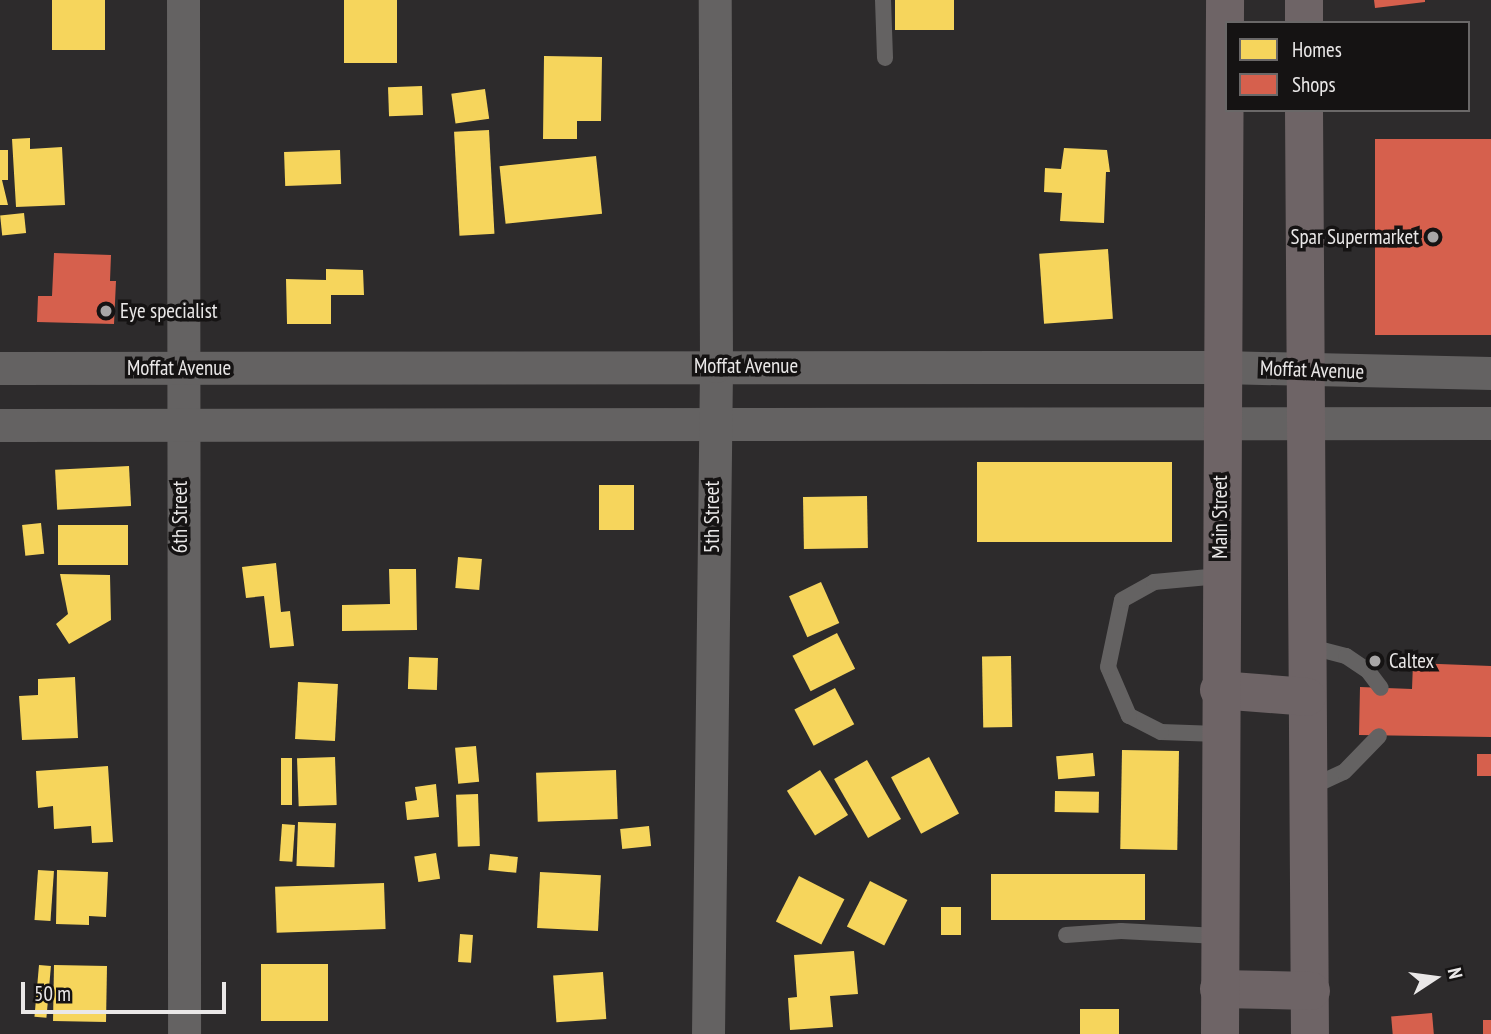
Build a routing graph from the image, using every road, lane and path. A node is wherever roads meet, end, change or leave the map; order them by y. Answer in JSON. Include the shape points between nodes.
{"nodes":[{"id":1,"x":183,"y":0,"type":"edge"},
{"id":2,"x":715,"y":0,"type":"edge"},
{"id":3,"x":883,"y":0,"type":"edge"},
{"id":4,"x":1225,"y":0,"type":"edge"},
{"id":5,"x":1304,"y":0,"type":"edge"},
{"id":6,"x":1304,"y":21,"type":"edge"},
{"id":7,"x":884,"y":58,"type":"dead end"},
{"id":8,"x":1225,"y":87,"type":"edge"},
{"id":9,"x":1304,"y":112,"type":"edge"},
{"id":10,"x":716,"y":366,"type":"junction"},
{"id":11,"x":1221,"y":367,"type":"junction"},
{"id":12,"x":0,"y":368,"type":"edge"},
{"id":13,"x":182,"y":369,"type":"junction"},
{"id":14,"x":1305,"y":370,"type":"junction"},
{"id":15,"x":1491,"y":373,"type":"edge"},
{"id":16,"x":1220,"y":422,"type":"junction"},
{"id":17,"x":1303,"y":422,"type":"junction"},
{"id":18,"x":1491,"y":423,"type":"edge"},
{"id":19,"x":713,"y":424,"type":"junction"},
{"id":20,"x":0,"y":425,"type":"edge"},
{"id":21,"x":180,"y":426,"type":"junction"},
{"id":22,"x":1220,"y":576,"type":"junction"},
{"id":23,"x":1307,"y":646,"type":"junction"},
{"id":24,"x":1381,"y":688,"type":"dead end"},
{"id":25,"x":1219,"y":690,"type":"junction"},
{"id":26,"x":1307,"y":696,"type":"junction"},
{"id":27,"x":1218,"y":734,"type":"junction"},
{"id":28,"x":1379,"y":736,"type":"dead end"},
{"id":29,"x":1307,"y":789,"type":"junction"},
{"id":30,"x":1066,"y":935,"type":"dead end"},
{"id":31,"x":1218,"y":936,"type":"junction"},
{"id":32,"x":1219,"y":989,"type":"junction"},
{"id":33,"x":1311,"y":991,"type":"junction"},
{"id":34,"x":184,"y":1034,"type":"edge"},
{"id":35,"x":708,"y":1034,"type":"edge"},
{"id":36,"x":1220,"y":1034,"type":"edge"},
{"id":37,"x":1310,"y":1034,"type":"edge"}],
"edges":[{"from":1,"to":13,"type":"street","name":"6th Street"},
{"from":2,"to":10,"type":"street","name":"5th Street"},
{"from":3,"to":7,"type":"lane"},
{"from":4,"to":8,"type":"highway","name":"Main Street"},
{"from":5,"to":6,"type":"highway"},
{"from":8,"to":11,"type":"highway","name":"Main Street"},
{"from":9,"to":14,"type":"highway"},
{"from":10,"to":11,"type":"street","name":"Moffat Avenue"},
{"from":10,"to":13,"type":"street","name":"Moffat Avenue"},
{"from":10,"to":19,"type":"street","name":"5th Street"},
{"from":11,"to":14,"type":"street","name":"Moffat Avenue"},
{"from":11,"to":16,"type":"highway","name":"Main Street"},
{"from":12,"to":13,"type":"street","name":"Moffat Avenue"},
{"from":13,"to":21,"type":"street","name":"6th Street"},
{"from":14,"to":15,"type":"street","name":"Moffat Avenue"},
{"from":14,"to":17,"type":"highway"},
{"from":16,"to":17,"type":"street"},
{"from":16,"to":19,"type":"street"},
{"from":16,"to":22,"type":"highway","name":"Main Street"},
{"from":17,"to":18,"type":"street"},
{"from":17,"to":23,"type":"highway"},
{"from":19,"to":21,"type":"street"},
{"from":19,"to":35,"type":"street","name":"5th Street"},
{"from":20,"to":21,"type":"street"},
{"from":21,"to":34,"type":"street","name":"6th Street"},
{"from":22,"to":25,"type":"highway","name":"Main Street"},
{"from":22,"to":27,"type":"lane","via":[[1154,582],[1122,600],[1108,667],[1129,716],[1161,732]]},
{"from":23,"to":24,"type":"lane","via":[[1346,656],[1368,671]]},
{"from":23,"to":26,"type":"highway"},
{"from":25,"to":26,"type":"highway"},
{"from":25,"to":27,"type":"highway","name":"Main Street"},
{"from":26,"to":29,"type":"highway"},
{"from":27,"to":31,"type":"highway","name":"Main Street"},
{"from":28,"to":29,"type":"lane","via":[[1344,772]]},
{"from":29,"to":33,"type":"highway"},
{"from":30,"to":31,"type":"lane","via":[[1121,931]]},
{"from":31,"to":32,"type":"highway","name":"Main Street"},
{"from":32,"to":33,"type":"highway"},
{"from":32,"to":36,"type":"highway","name":"Main Street"},
{"from":33,"to":37,"type":"highway"}]}
